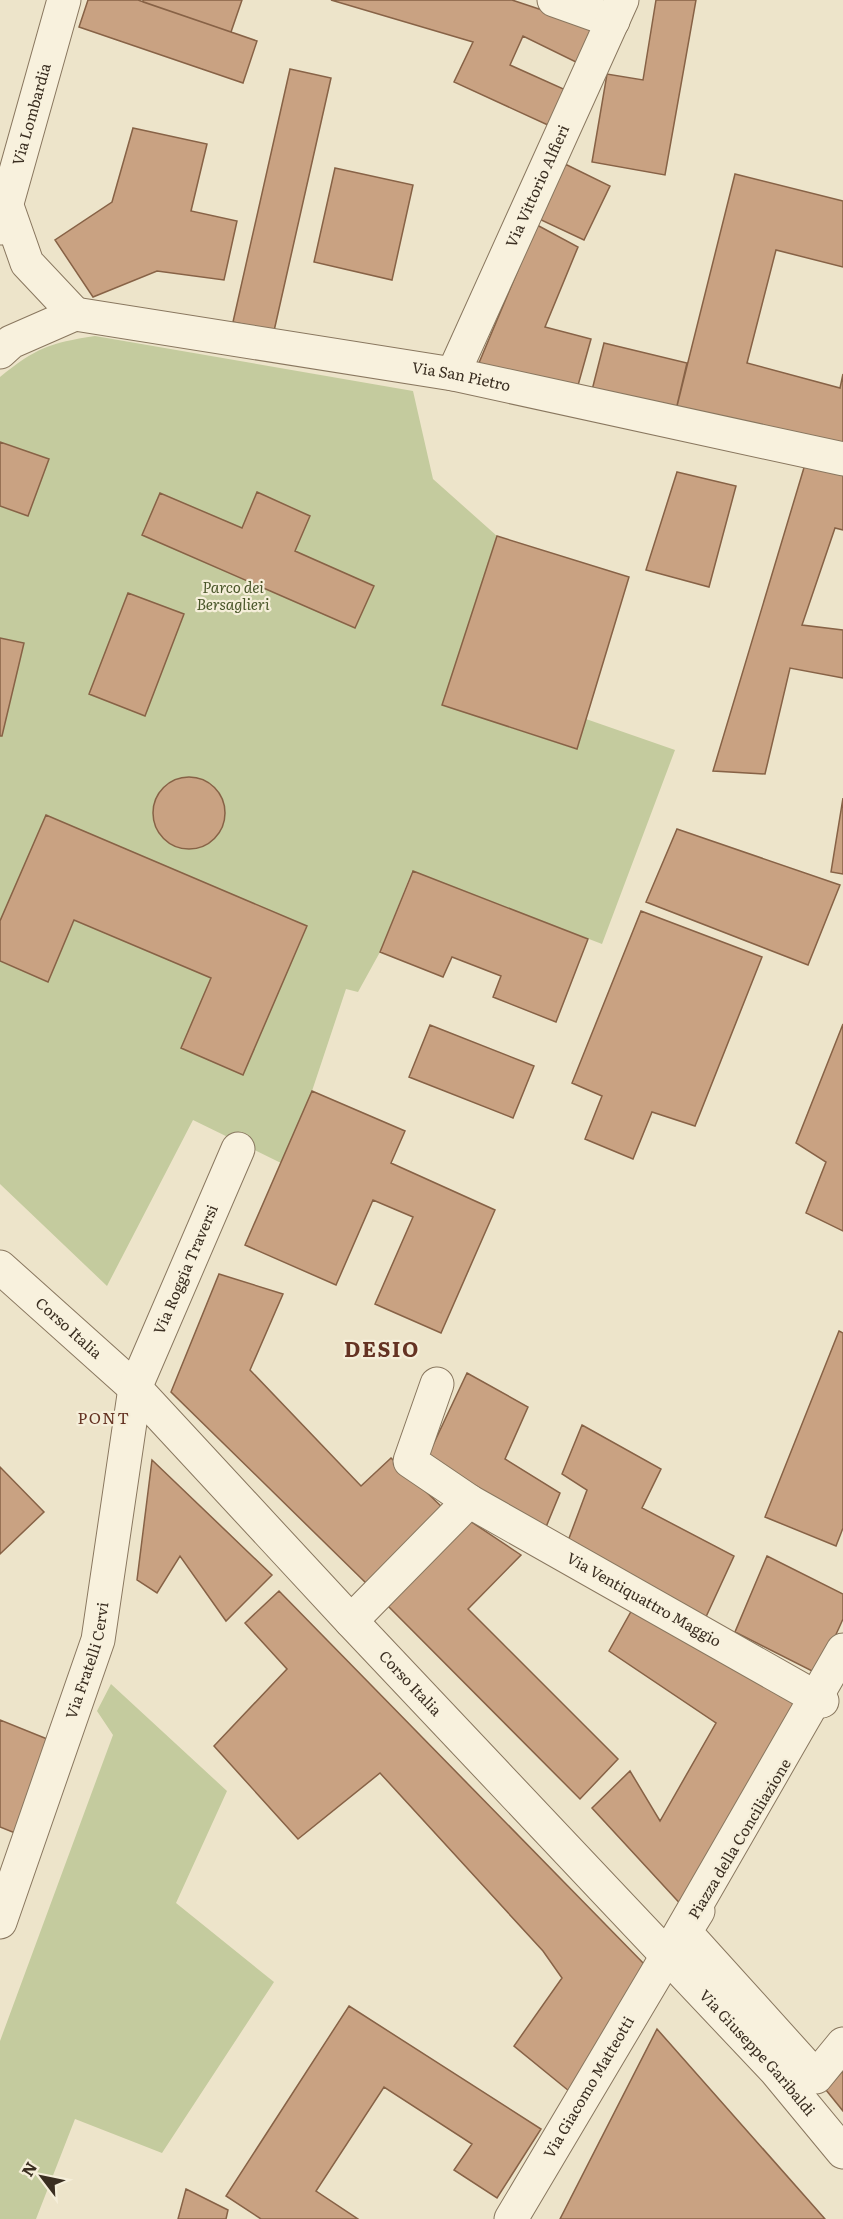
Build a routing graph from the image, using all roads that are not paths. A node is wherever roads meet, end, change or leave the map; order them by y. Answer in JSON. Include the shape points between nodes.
{"nodes":[{"id":1,"x":64,"y":0,"type":"edge"},
{"id":2,"x":554,"y":0,"type":"edge"},
{"id":3,"x":618,"y":11,"type":"edge"},
{"id":4,"x":4,"y":217,"type":"edge"},
{"id":5,"x":75,"y":314,"type":"junction"},
{"id":6,"x":0,"y":352,"type":"edge"},
{"id":7,"x":453,"y":374,"type":"junction"},
{"id":8,"x":843,"y":459,"type":"edge"},
{"id":9,"x":238,"y":1149,"type":"dead end"},
{"id":10,"x":0,"y":1267,"type":"edge"},
{"id":11,"x":437,"y":1384,"type":"dead end"},
{"id":12,"x":145,"y":1392,"type":"junction"},
{"id":13,"x":469,"y":1501,"type":"junction"},
{"id":14,"x":351,"y":1621,"type":"junction"},
{"id":15,"x":843,"y":1650,"type":"edge"},
{"id":16,"x":843,"y":1666,"type":"edge"},
{"id":17,"x":819,"y":1699,"type":"junction"},
{"id":18,"x":0,"y":1922,"type":"edge"},
{"id":19,"x":672,"y":1938,"type":"junction"},
{"id":20,"x":843,"y":2044,"type":"edge"},
{"id":21,"x":843,"y":2152,"type":"edge"},
{"id":22,"x":511,"y":2219,"type":"edge"}],
"edges":[{"from":1,"to":4,"type":"street","name":"Via Lombardia"},
{"from":2,"to":3,"type":"street"},
{"from":3,"to":7,"type":"street","name":"Via Vittorio Alfieri"},
{"from":4,"to":5,"type":"street","via":[[27,263]]},
{"from":5,"to":6,"type":"street","via":[[11,342]]},
{"from":5,"to":7,"type":"street","name":"Via San Pietro"},
{"from":7,"to":8,"type":"street","name":"Via San Pietro"},
{"from":9,"to":12,"type":"street","name":"Via Roggia Traversi"},
{"from":10,"to":12,"type":"street","name":"Corso Italia"},
{"from":11,"to":13,"type":"street","name":"Via Ventiquattro Maggio","via":[[410,1461]]},
{"from":12,"to":14,"type":"street","name":"Corso Italia"},
{"from":12,"to":18,"type":"street","name":"Via Fratelli Cervi","via":[[98,1640]]},
{"from":13,"to":14,"type":"street"},
{"from":13,"to":17,"type":"street","name":"Via Ventiquattro Maggio"},
{"from":14,"to":19,"type":"street","name":"Corso Italia"},
{"from":15,"to":17,"type":"street"},
{"from":16,"to":17,"type":"street"},
{"from":17,"to":19,"type":"street","name":"Via Giacomo Matteotti"},
{"from":19,"to":20,"type":"street","name":"Piazza della Conciliazione","via":[[816,2077]]},
{"from":19,"to":21,"type":"street","name":"Via Giuseppe Garibaldi"},
{"from":19,"to":22,"type":"street","name":"Via Giacomo Matteotti"}]}
